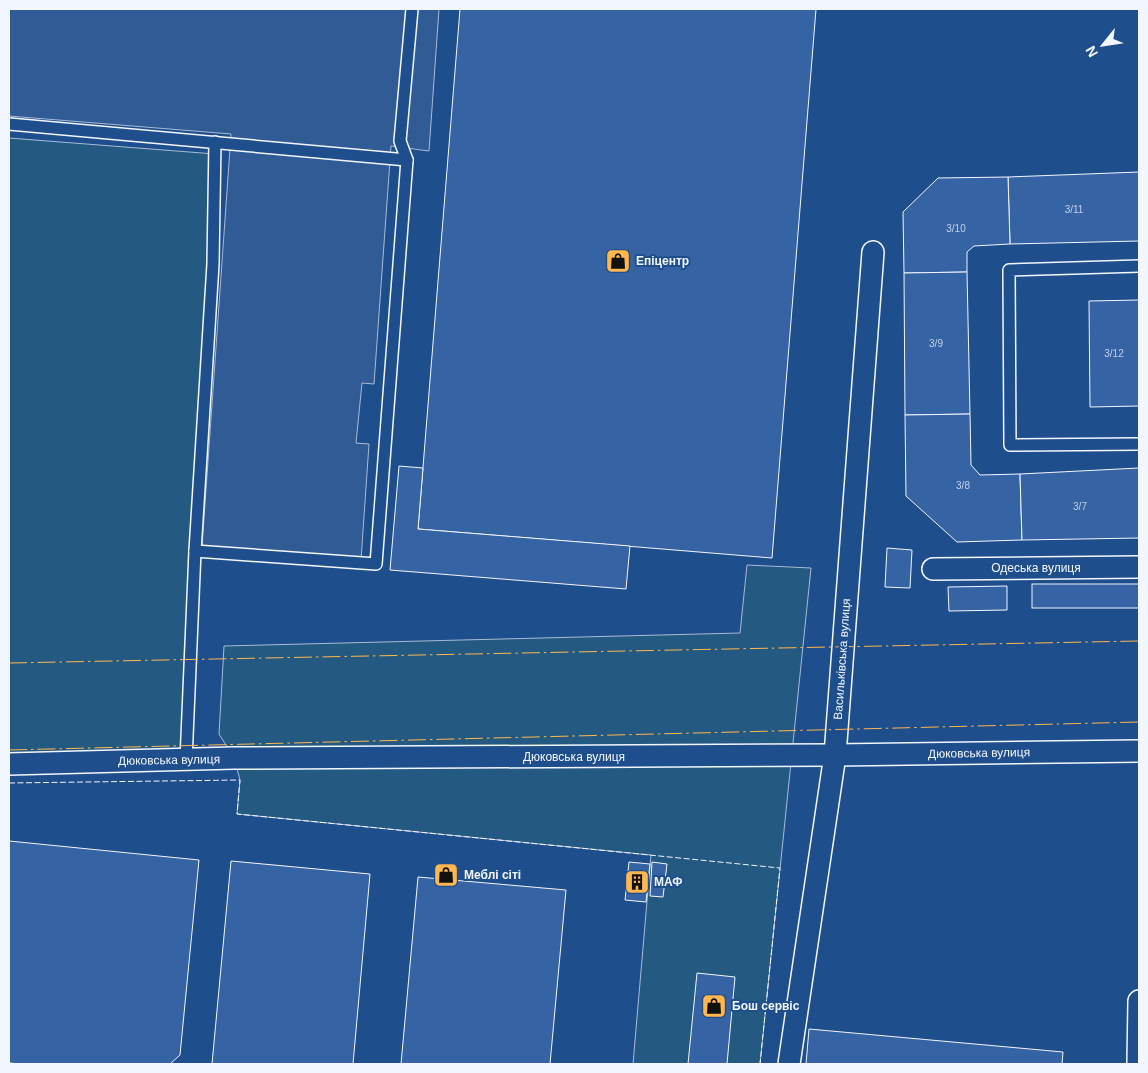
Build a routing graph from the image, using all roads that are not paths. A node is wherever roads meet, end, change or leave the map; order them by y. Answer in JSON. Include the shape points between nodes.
{"nodes":[{"id":1,"x":412,"y":9,"type":"edge"},
{"id":2,"x":9,"y":124,"type":"edge"},
{"id":3,"x":215,"y":142,"type":"junction"},
{"id":4,"x":407,"y":160,"type":"junction"},
{"id":5,"x":873,"y":252,"type":"dead end"},
{"id":6,"x":1139,"y":266,"type":"edge"},
{"id":7,"x":1139,"y":444,"type":"edge"},
{"id":8,"x":195,"y":551,"type":"junction"},
{"id":9,"x":1139,"y":567,"type":"edge"},
{"id":10,"x":933,"y":569,"type":"dead end"},
{"id":11,"x":1139,"y":751,"type":"edge"},
{"id":12,"x":835,"y":755,"type":"junction"},
{"id":13,"x":186,"y":760,"type":"junction"},
{"id":14,"x":9,"y":764,"type":"edge"},
{"id":15,"x":1139,"y":1001,"type":"edge"},
{"id":16,"x":789,"y":1064,"type":"edge"},
{"id":17,"x":1138,"y":1064,"type":"edge"}],
"edges":[{"from":1,"to":4,"type":"lane","via":[[400,142]]},
{"from":2,"to":3,"type":"lane"},
{"from":3,"to":4,"type":"lane"},
{"from":3,"to":8,"type":"lane","via":[[213,264]]},
{"from":4,"to":8,"type":"lane","via":[[376,564]]},
{"from":5,"to":12,"type":"street","name":"Васильківська вулиця"},
{"from":6,"to":7,"type":"lane","via":[[1009,270],[1010,445]]},
{"from":8,"to":13,"type":"lane"},
{"from":9,"to":10,"type":"street","name":"Одеська вулиця"},
{"from":11,"to":12,"type":"street","name":"Дюковська вулиця"},
{"from":12,"to":13,"type":"street","name":"Дюковська вулиця"},
{"from":12,"to":16,"type":"street","name":"Васильківська вулиця"},
{"from":13,"to":14,"type":"street","name":"Дюковська вулиця"},
{"from":15,"to":17,"type":"street"}]}
